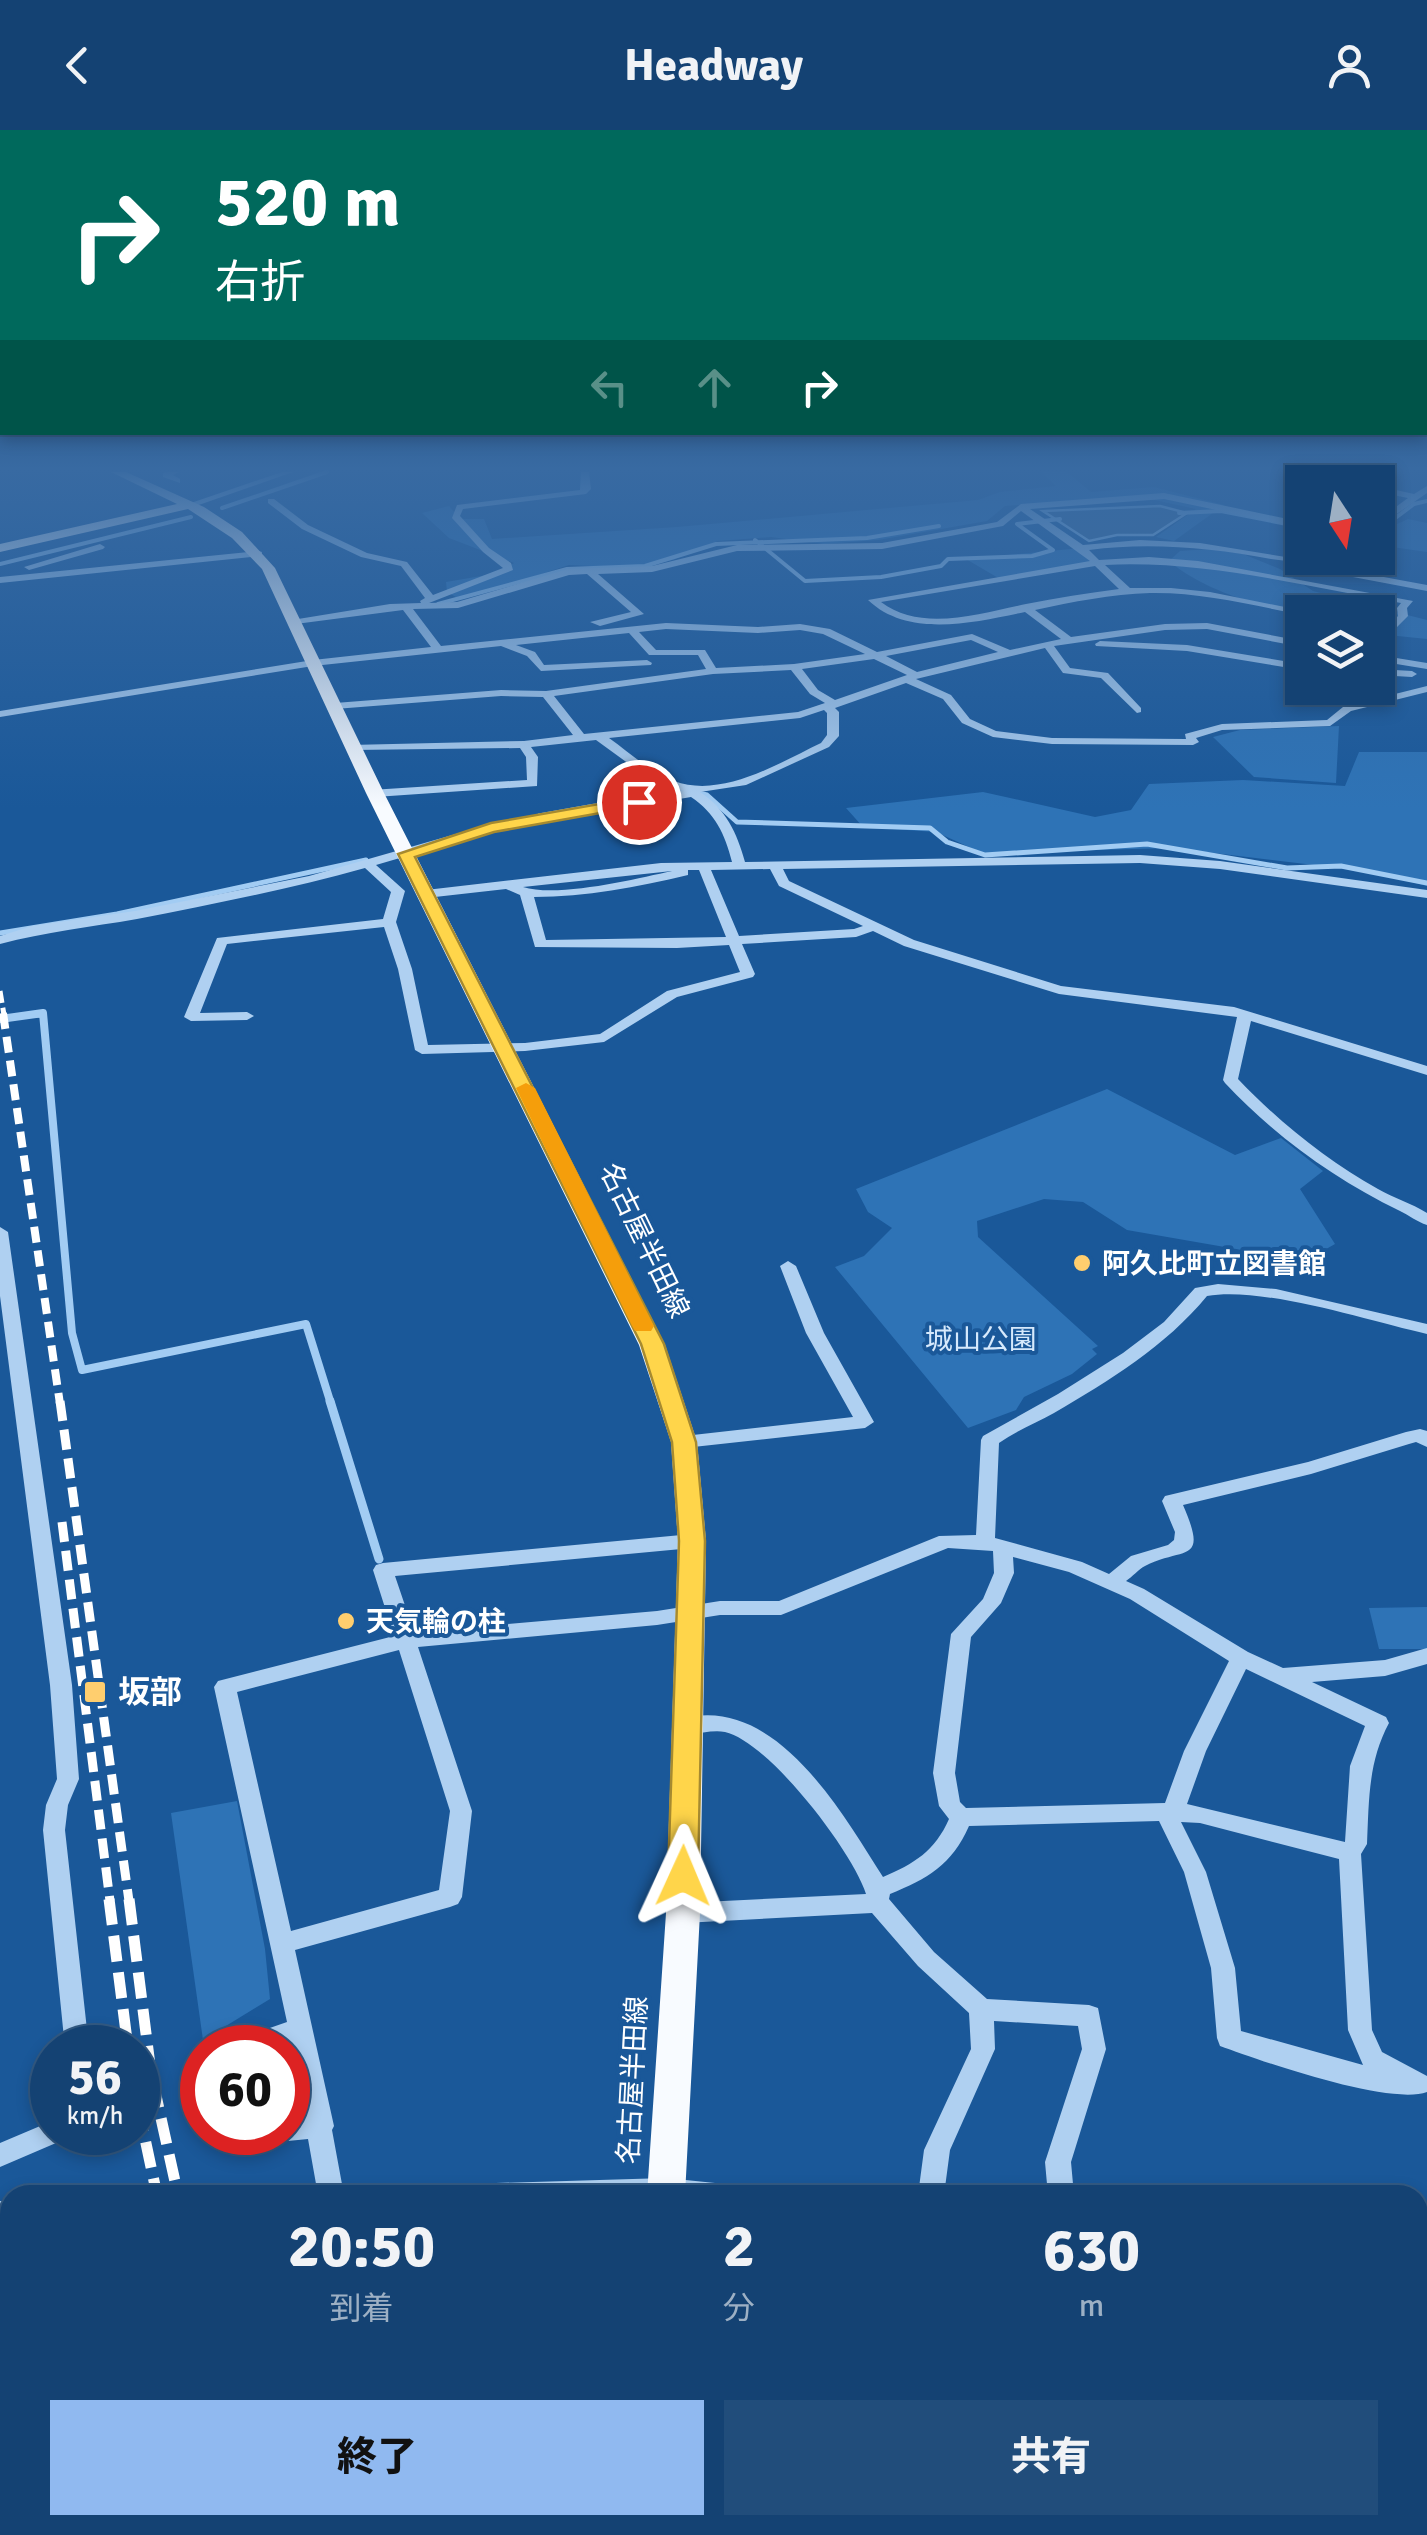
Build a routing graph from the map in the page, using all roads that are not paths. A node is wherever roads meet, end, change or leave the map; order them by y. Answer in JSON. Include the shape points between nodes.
{"nodes":[{"id":1,"x":273,"y":584,"type":"edge"},
{"id":2,"x":420,"y":584,"type":"edge"},
{"id":3,"x":471,"y":584,"type":"edge"},
{"id":4,"x":522,"y":584,"type":"edge"},
{"id":5,"x":604,"y":584,"type":"edge"},
{"id":6,"x":969,"y":584,"type":"edge"},
{"id":7,"x":1120,"y":584,"type":"edge"},
{"id":8,"x":1314,"y":584,"type":"edge"},
{"id":9,"x":1127,"y":591,"type":"junction"},
{"id":10,"x":1374,"y":595,"type":"edge"},
{"id":11,"x":432,"y":599,"type":"junction"},
{"id":12,"x":1395,"y":599,"type":"edge"},
{"id":13,"x":405,"y":606,"type":"junction"},
{"id":14,"x":1025,"y":607,"type":"junction"},
{"id":15,"x":1285,"y":609,"type":"edge"},
{"id":16,"x":1285,"y":621,"type":"edge"},
{"id":17,"x":292,"y":623,"type":"junction"},
{"id":18,"x":1395,"y":626,"type":"edge"},
{"id":19,"x":632,"y":630,"type":"junction"},
{"id":20,"x":593,"y":632,"type":"junction"},
{"id":21,"x":1269,"y":637,"type":"junction"},
{"id":22,"x":1069,"y":640,"type":"junction"},
{"id":23,"x":1285,"y":640,"type":"edge"},
{"id":24,"x":501,"y":642,"type":"junction"},
{"id":25,"x":1049,"y":645,"type":"junction"},
{"id":26,"x":437,"y":648,"type":"junction"},
{"id":27,"x":1008,"y":653,"type":"junction"},
{"id":28,"x":875,"y":656,"type":"junction"},
{"id":29,"x":1395,"y":661,"type":"edge"},
{"id":30,"x":314,"y":663,"type":"junction"},
{"id":31,"x":1285,"y":663,"type":"edge"},
{"id":32,"x":646,"y":664,"type":"dead end"},
{"id":33,"x":1427,"y":666,"type":"edge"},
{"id":34,"x":794,"y":667,"type":"junction"},
{"id":35,"x":541,"y":668,"type":"junction"},
{"id":36,"x":713,"y":670,"type":"junction"},
{"id":37,"x":1395,"y":673,"type":"edge"},
{"id":38,"x":1427,"y":674,"type":"edge"},
{"id":39,"x":912,"y":677,"type":"junction"},
{"id":40,"x":1427,"y":689,"type":"edge"},
{"id":41,"x":542,"y":692,"type":"junction"},
{"id":42,"x":336,"y":706,"type":"junction"},
{"id":43,"x":832,"y":707,"type":"junction"},
{"id":44,"x":1137,"y":710,"type":"dead end"},
{"id":45,"x":0,"y":714,"type":"edge"},
{"id":46,"x":598,"y":736,"type":"junction"},
{"id":47,"x":581,"y":738,"type":"junction"},
{"id":48,"x":524,"y":744,"type":"junction"},
{"id":49,"x":354,"y":747,"type":"junction"},
{"id":50,"x":694,"y":791,"type":"junction"},
{"id":51,"x":374,"y":793,"type":"junction"},
{"id":52,"x":406,"y":854,"type":"junction"},
{"id":53,"x":774,"y":864,"type":"junction"},
{"id":54,"x":370,"y":865,"type":"junction"},
{"id":55,"x":739,"y":865,"type":"junction"},
{"id":56,"x":697,"y":866,"type":"junction"},
{"id":57,"x":505,"y":883,"type":"junction"},
{"id":58,"x":526,"y":893,"type":"junction"},
{"id":59,"x":426,"y":894,"type":"junction"},
{"id":60,"x":1427,"y":894,"type":"edge"},
{"id":61,"x":389,"y":922,"type":"junction"},
{"id":62,"x":872,"y":927,"type":"junction"},
{"id":63,"x":732,"y":938,"type":"junction"},
{"id":64,"x":0,"y":940,"type":"edge"},
{"id":65,"x":1245,"y":1014,"type":"junction"},
{"id":66,"x":246,"y":1016,"type":"dead end"},
{"id":67,"x":505,"y":1048,"type":"junction"},
{"id":68,"x":1427,"y":1071,"type":"edge"},
{"id":69,"x":1427,"y":1220,"type":"edge"},
{"id":70,"x":0,"y":1232,"type":"edge"},
{"id":71,"x":788,"y":1266,"type":"dead end"},
{"id":72,"x":1427,"y":1329,"type":"edge"},
{"id":73,"x":1427,"y":1441,"type":"edge"},
{"id":74,"x":684,"y":1442,"type":"junction"},
{"id":75,"x":692,"y":1541,"type":"junction"},
{"id":76,"x":994,"y":1544,"type":"junction"},
{"id":77,"x":1112,"y":1582,"type":"junction"},
{"id":78,"x":690,"y":1613,"type":"junction"},
{"id":79,"x":404,"y":1641,"type":"junction"},
{"id":80,"x":1427,"y":1656,"type":"edge"},
{"id":81,"x":1241,"y":1658,"type":"junction"},
{"id":82,"x":1280,"y":1676,"type":"junction"},
{"id":83,"x":686,"y":1726,"type":"junction"},
{"id":84,"x":1173,"y":1812,"type":"junction"},
{"id":85,"x":960,"y":1817,"type":"junction"},
{"id":86,"x":1350,"y":1853,"type":"junction"},
{"id":87,"x":878,"y":1896,"type":"junction"},
{"id":88,"x":683,"y":1913,"type":"junction"},
{"id":89,"x":281,"y":1944,"type":"junction"},
{"id":90,"x":980,"y":2009,"type":"junction"},
{"id":91,"x":74,"y":2025,"type":"edge"},
{"id":92,"x":300,"y":2025,"type":"edge"},
{"id":93,"x":310,"y":2075,"type":"edge"},
{"id":94,"x":1423,"y":2086,"type":"edge"},
{"id":95,"x":320,"y":2126,"type":"junction"},
{"id":96,"x":310,"y":2127,"type":"edge"},
{"id":97,"x":30,"y":2142,"type":"edge"},
{"id":98,"x":0,"y":2155,"type":"edge"},
{"id":99,"x":329,"y":2185,"type":"edge"},
{"id":100,"x":666,"y":2185,"type":"edge"},
{"id":101,"x":932,"y":2185,"type":"edge"},
{"id":102,"x":1060,"y":2185,"type":"edge"}],
"edges":[{"from":1,"to":17,"type":"main road","name":"名古屋半田線"},
{"from":2,"to":11,"type":"street"},
{"from":3,"to":11,"type":"street"},
{"from":4,"to":13,"type":"street","via":[[458,605]]},
{"from":5,"to":20,"type":"street","via":[[639,614],[595,622],[606,626]]},
{"from":6,"to":14,"type":"street","via":[[873,600],[896,617],[948,620]]},
{"from":7,"to":9,"type":"street"},
{"from":8,"to":10,"type":"street"},
{"from":9,"to":14,"type":"street"},
{"from":9,"to":15,"type":"street","via":[[1191,592]]},
{"from":11,"to":13,"type":"street"},
{"from":12,"to":18,"type":"street","via":[[1408,601]]},
{"from":13,"to":17,"type":"street"},
{"from":13,"to":26,"type":"street"},
{"from":14,"to":22,"type":"street"},
{"from":16,"to":21,"type":"street"},
{"from":17,"to":30,"type":"main road","name":"名古屋半田線"},
{"from":19,"to":20,"type":"street"},
{"from":19,"to":28,"type":"street","via":[[800,628],[833,634]]},
{"from":19,"to":36,"type":"street","via":[[653,653],[701,652]]},
{"from":20,"to":24,"type":"street"},
{"from":21,"to":22,"type":"street","via":[[1188,625]]},
{"from":21,"to":23,"type":"street"},
{"from":22,"to":25,"type":"street"},
{"from":24,"to":26,"type":"street"},
{"from":24,"to":35,"type":"street","via":[[530,654]]},
{"from":25,"to":27,"type":"street"},
{"from":25,"to":31,"type":"street","via":[[1186,648]]},
{"from":25,"to":44,"type":"street","via":[[1067,671],[1104,675]]},
{"from":26,"to":30,"type":"street"},
{"from":27,"to":28,"type":"street","via":[[972,637]]},
{"from":27,"to":39,"type":"street"},
{"from":28,"to":34,"type":"street"},
{"from":28,"to":39,"type":"street"},
{"from":29,"to":33,"type":"street"},
{"from":30,"to":42,"type":"main road","name":"名古屋半田線"},
{"from":30,"to":45,"type":"street"},
{"from":32,"to":35,"type":"street"},
{"from":34,"to":36,"type":"street"},
{"from":34,"to":43,"type":"street"},
{"from":35,"to":41,"type":"street","via":[[533,674]]},
{"from":36,"to":41,"type":"street"},
{"from":37,"to":38,"type":"street"},
{"from":39,"to":40,"type":"street","via":[[948,696],[966,721],[993,734],[1072,742],[1184,744],[1193,742],[1194,733],[1222,727],[1330,723],[1346,710]]},
{"from":39,"to":43,"type":"street"},
{"from":41,"to":42,"type":"street"},
{"from":41,"to":47,"type":"street"},
{"from":42,"to":49,"type":"main road","name":"名古屋半田線"},
{"from":43,"to":46,"type":"street","via":[[712,727]]},
{"from":43,"to":50,"type":"street","via":[[833,736],[825,745],[751,778]]},
{"from":46,"to":47,"type":"street"},
{"from":46,"to":50,"type":"street","via":[[656,778]]},
{"from":47,"to":48,"type":"street"},
{"from":48,"to":49,"type":"street"},
{"from":48,"to":51,"type":"street","via":[[533,782]]},
{"from":49,"to":51,"type":"main road","name":"名古屋半田線"},
{"from":50,"to":52,"type":"street","via":[[491,828]]},
{"from":50,"to":55,"type":"street","via":[[730,828]]},
{"from":51,"to":52,"type":"main road","name":"名古屋半田線"},
{"from":52,"to":54,"type":"street"},
{"from":52,"to":59,"type":"main road","name":"名古屋半田線"},
{"from":53,"to":55,"type":"street"},
{"from":53,"to":60,"type":"street","via":[[1140,859]]},
{"from":53,"to":62,"type":"street","via":[[784,883]]},
{"from":54,"to":61,"type":"street","via":[[398,892]]},
{"from":54,"to":64,"type":"street"},
{"from":55,"to":56,"type":"street"},
{"from":56,"to":57,"type":"street"},
{"from":56,"to":58,"type":"street","via":[[649,882]]},
{"from":56,"to":63,"type":"street"},
{"from":57,"to":58,"type":"street"},
{"from":57,"to":59,"type":"street"},
{"from":58,"to":63,"type":"street","via":[[540,944]]},
{"from":59,"to":67,"type":"main road","name":"名古屋半田線"},
{"from":61,"to":66,"type":"street","via":[[222,941],[192,1017]]},
{"from":61,"to":67,"type":"street","via":[[422,1050]]},
{"from":62,"to":63,"type":"street"},
{"from":62,"to":65,"type":"street","via":[[1060,990]]},
{"from":63,"to":67,"type":"street","via":[[748,974],[672,994],[604,1038]]},
{"from":65,"to":68,"type":"street"},
{"from":65,"to":69,"type":"street","via":[[1230,1080],[1248,1101],[1373,1193]]},
{"from":67,"to":74,"type":"main road","name":"名古屋半田線","via":[[652,1344]]},
{"from":70,"to":91,"type":"street","via":[[61,1685],[68,1779],[54,1830]]},
{"from":71,"to":74,"type":"street","via":[[794,1290],[865,1422]]},
{"from":72,"to":76,"type":"street","via":[[1257,1292],[1201,1292],[1160,1336],[990,1440]]},
{"from":73,"to":77,"type":"street","via":[[1406,1438],[1172,1501],[1184,1543],[1138,1562]]},
{"from":74,"to":75,"type":"main road","name":"名古屋半田線"},
{"from":75,"to":78,"type":"main road","name":"名古屋半田線"},
{"from":75,"to":79,"type":"street","via":[[382,1570]]},
{"from":76,"to":77,"type":"street"},
{"from":76,"to":78,"type":"street","via":[[946,1541],[780,1608]]},
{"from":76,"to":85,"type":"street","via":[[1004,1572],[991,1603],[961,1634],[944,1773],[950,1806]]},
{"from":77,"to":81,"type":"street"},
{"from":78,"to":79,"type":"street"},
{"from":78,"to":83,"type":"main road","name":"名古屋半田線"},
{"from":79,"to":89,"type":"street","via":[[460,1811],[450,1897]]},
{"from":79,"to":89,"type":"street","via":[[225,1687]]},
{"from":80,"to":82,"type":"street","via":[[1384,1668]]},
{"from":81,"to":82,"type":"street"},
{"from":81,"to":84,"type":"street"},
{"from":82,"to":86,"type":"street","via":[[1378,1723],[1359,1777]]},
{"from":83,"to":87,"type":"street","via":[[732,1725],[777,1752],[846,1838]]},
{"from":83,"to":88,"type":"main road","name":"名古屋半田線"},
{"from":84,"to":85,"type":"street"},
{"from":84,"to":86,"type":"street"},
{"from":84,"to":94,"type":"street","via":[[1170,1822],[1195,1872],[1222,1968],[1229,2038],[1324,2068]]},
{"from":85,"to":87,"type":"street","via":[[942,1856]]},
{"from":86,"to":94,"type":"street","via":[[1360,2030],[1373,2060]]},
{"from":87,"to":88,"type":"street"},
{"from":87,"to":90,"type":"street","via":[[926,1959]]},
{"from":88,"to":100,"type":"main road","name":"名古屋半田線"},
{"from":89,"to":92,"type":"street"},
{"from":90,"to":101,"type":"street","via":[[983,2048],[937,2150]]},
{"from":90,"to":102,"type":"street","via":[[1089,2016],[1094,2049],[1058,2162]]},
{"from":93,"to":95,"type":"street"},
{"from":95,"to":96,"type":"street"},
{"from":95,"to":99,"type":"street"},
{"from":97,"to":98,"type":"street"}]}
